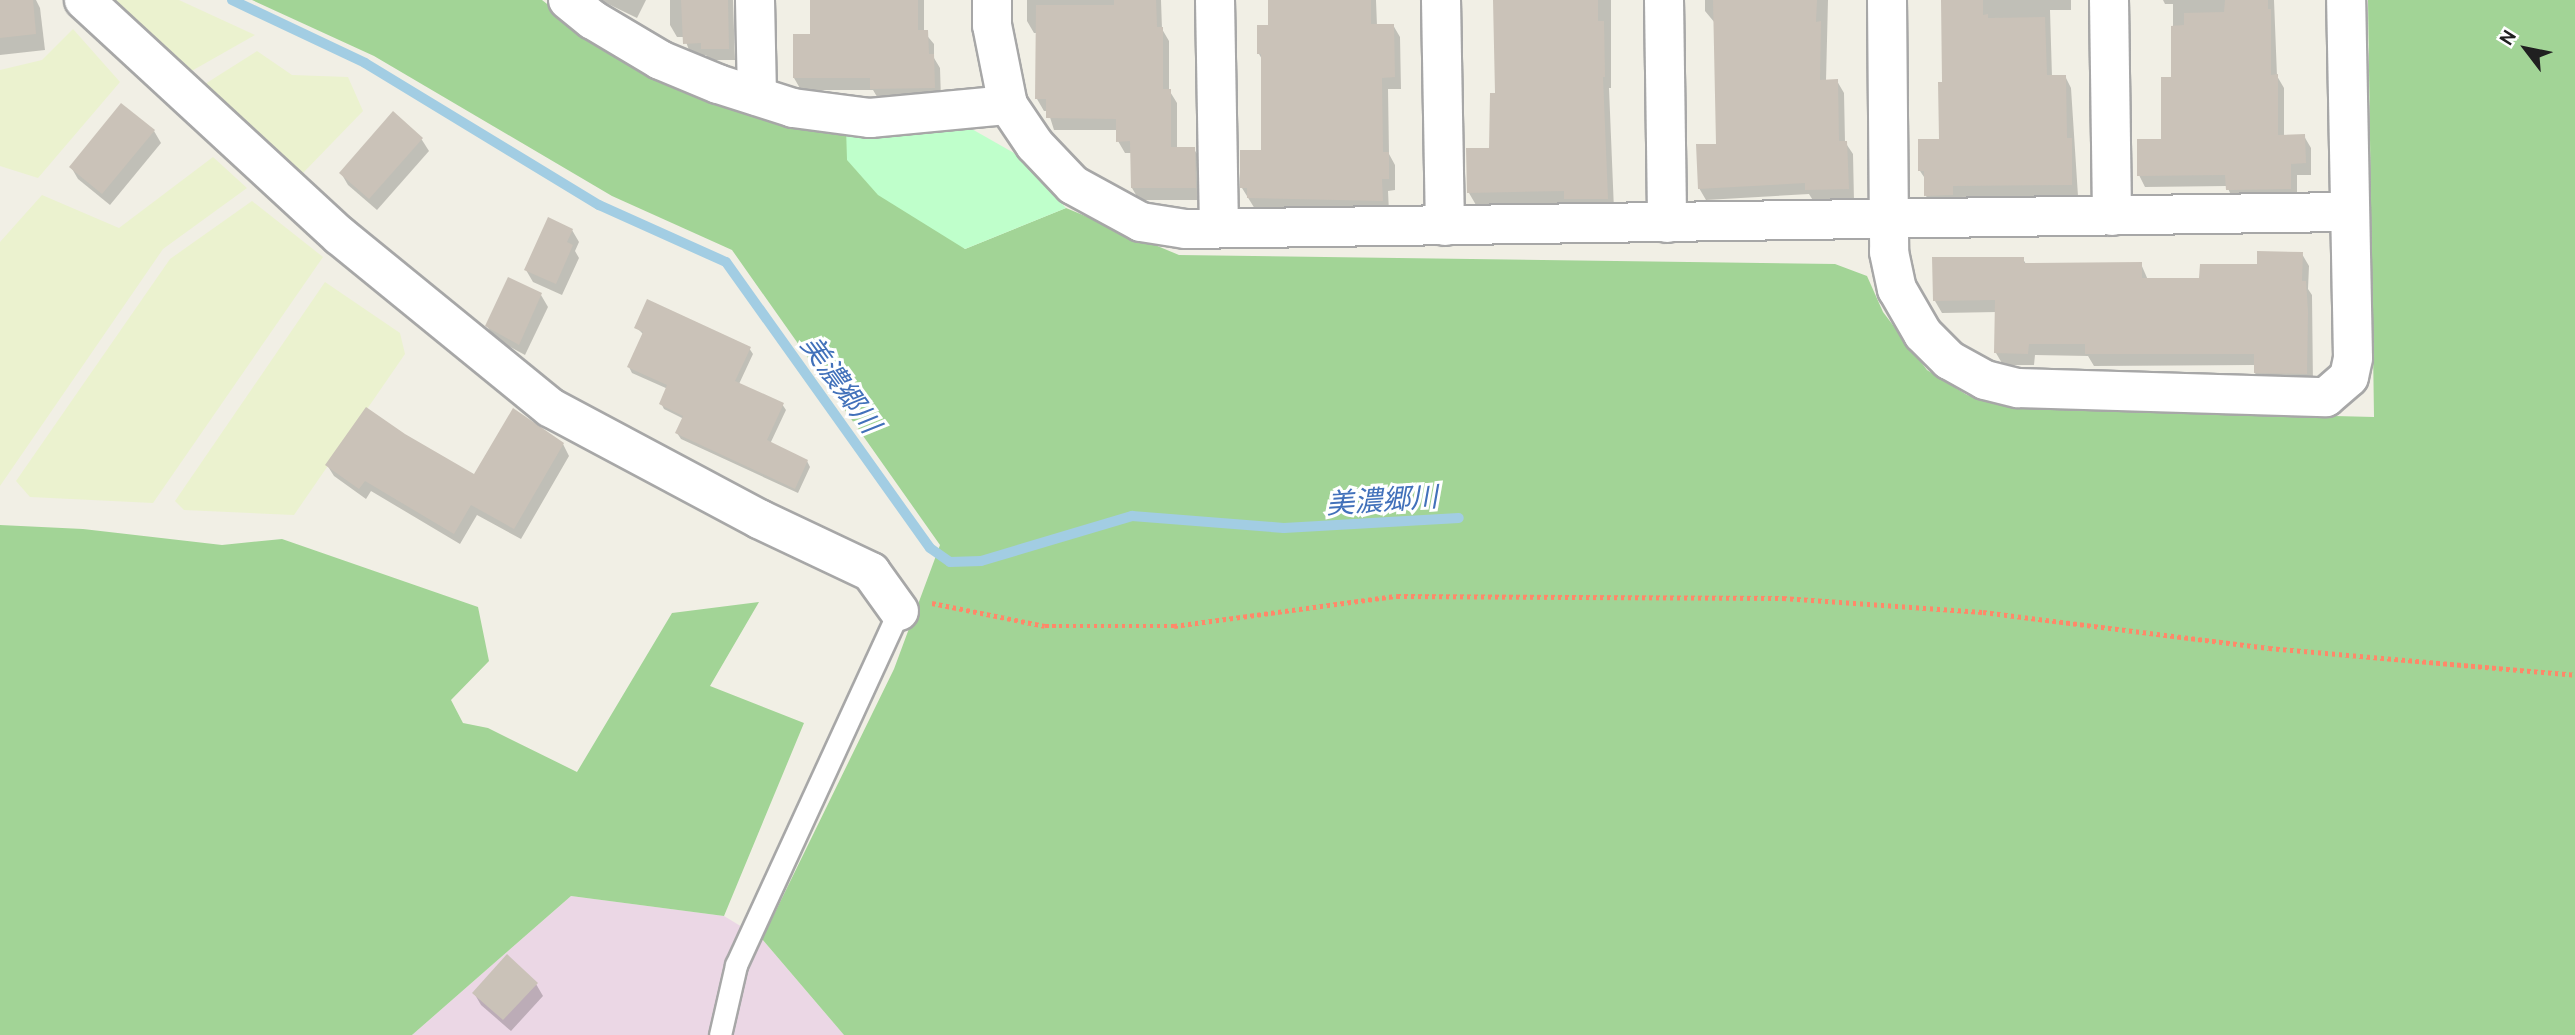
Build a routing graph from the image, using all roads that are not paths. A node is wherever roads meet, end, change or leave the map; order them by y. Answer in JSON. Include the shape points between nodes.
{"nodes":[{"id":1,"x":83,"y":0,"type":"edge"},
{"id":2,"x":569,"y":0,"type":"edge"},
{"id":3,"x":755,"y":0,"type":"edge"},
{"id":4,"x":992,"y":0,"type":"edge"},
{"id":5,"x":1215,"y":0,"type":"edge"},
{"id":6,"x":1441,"y":0,"type":"edge"},
{"id":7,"x":1664,"y":0,"type":"edge"},
{"id":8,"x":1887,"y":0,"type":"edge"},
{"id":9,"x":2109,"y":0,"type":"edge"},
{"id":10,"x":2346,"y":0,"type":"edge"},
{"id":11,"x":757,"y":96,"type":"junction"},
{"id":12,"x":1008,"y":105,"type":"junction"},
{"id":13,"x":2348,"y":212,"type":"junction"},
{"id":14,"x":2112,"y":216,"type":"junction"},
{"id":15,"x":1890,"y":219,"type":"junction"},
{"id":16,"x":1667,"y":223,"type":"junction"},
{"id":17,"x":1445,"y":226,"type":"junction"},
{"id":18,"x":1219,"y":228,"type":"junction"},
{"id":19,"x":899,"y":611,"type":"joint"},
{"id":20,"x":720,"y":1035,"type":"edge"}],
"edges":[{"from":1,"to":19,"type":"street","via":[[340,236],[551,408],[759,519],[871,572]]},
{"from":2,"to":11,"type":"street","via":[[660,61]]},
{"from":3,"to":11,"type":"street"},
{"from":4,"to":12,"type":"street","via":[[992,25]]},
{"from":5,"to":18,"type":"street"},
{"from":6,"to":17,"type":"street"},
{"from":7,"to":16,"type":"street"},
{"from":8,"to":15,"type":"street"},
{"from":9,"to":14,"type":"street"},
{"from":10,"to":13,"type":"street"},
{"from":11,"to":12,"type":"street","via":[[793,108],[870,118]]},
{"from":12,"to":18,"type":"street","via":[[1035,145],[1073,185],[1141,222],[1185,229]]},
{"from":13,"to":14,"type":"street"},
{"from":13,"to":15,"type":"street","via":[[2353,358],[2349,377],[2326,397],[2018,388],[1985,380],[1948,360],[1923,334],[1896,289],[1889,251]]},
{"from":14,"to":15,"type":"street"},
{"from":15,"to":16,"type":"street"},
{"from":16,"to":17,"type":"street"},
{"from":17,"to":18,"type":"street"},
{"from":19,"to":20,"type":"lane","via":[[736,965]]}]}
